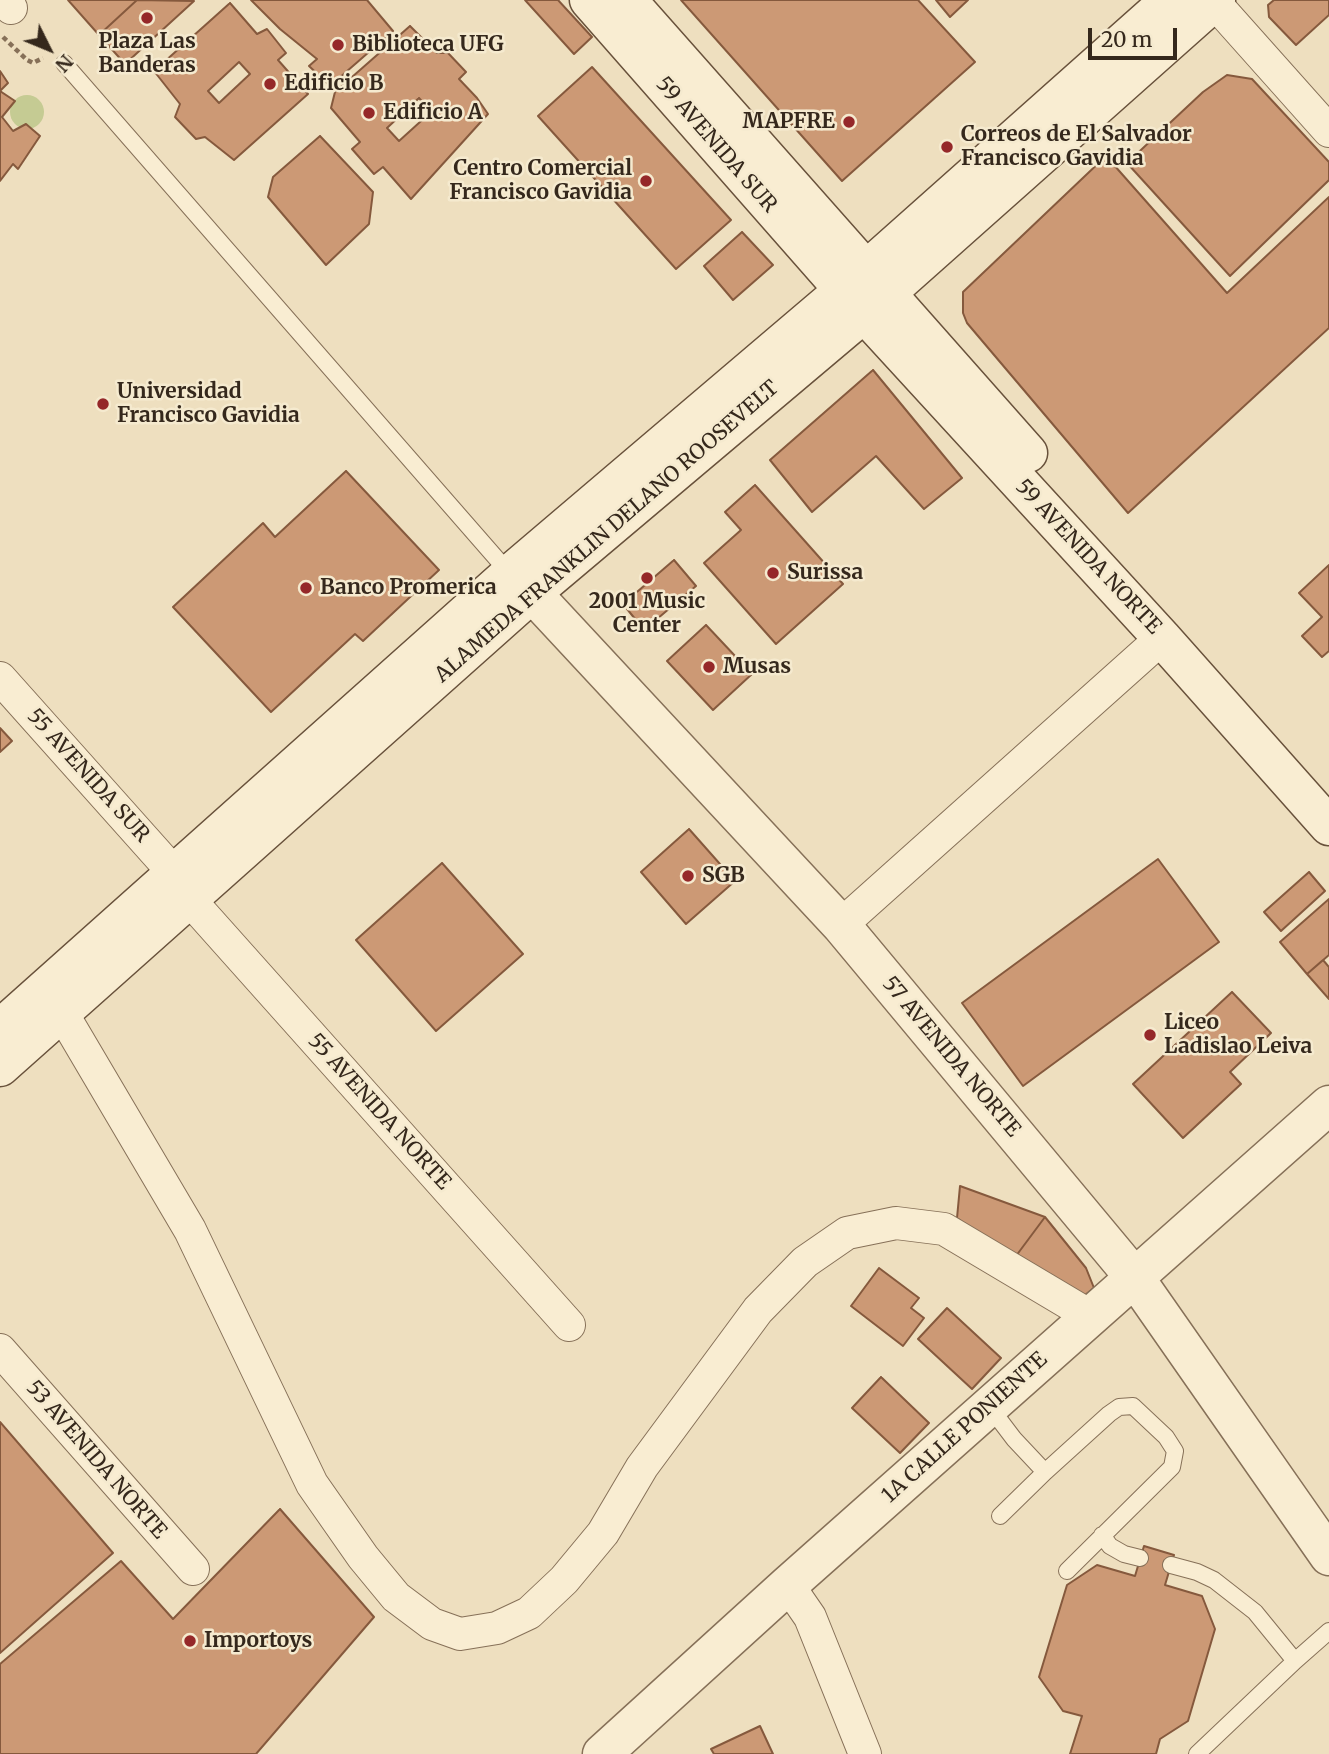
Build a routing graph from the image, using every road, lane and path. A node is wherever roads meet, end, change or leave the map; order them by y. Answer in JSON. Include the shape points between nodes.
{"nodes":[{"id":1,"x":589,"y":0,"type":"edge"},
{"id":2,"x":1170,"y":0,"type":"edge"},
{"id":3,"x":1215,"y":1,"type":"edge"},
{"id":4,"x":639,"y":4,"type":"edge"},
{"id":5,"x":5,"y":14,"type":"edge"},
{"id":6,"x":64,"y":63,"type":"joint"},
{"id":7,"x":1329,"y":131,"type":"edge"},
{"id":8,"x":865,"y":292,"type":"junction"},
{"id":9,"x":521,"y":583,"type":"junction"},
{"id":10,"x":1162,"y":638,"type":"junction"},
{"id":11,"x":0,"y":678,"type":"edge"},
{"id":12,"x":1329,"y":792,"type":"edge"},
{"id":13,"x":1329,"y":826,"type":"edge"},
{"id":14,"x":182,"y":887,"type":"junction"},
{"id":15,"x":841,"y":925,"type":"junction"},
{"id":16,"x":62,"y":1013,"type":"junction"},
{"id":17,"x":0,"y":1029,"type":"edge"},
{"id":18,"x":0,"y":1067,"type":"edge"},
{"id":19,"x":1329,"y":1105,"type":"edge"},
{"id":20,"x":1135,"y":1278,"type":"junction"},
{"id":21,"x":1092,"y":1317,"type":"junction"},
{"id":22,"x":569,"y":1325,"type":"dead end"},
{"id":23,"x":0,"y":1350,"type":"edge"},
{"id":24,"x":989,"y":1406,"type":"junction"},
{"id":25,"x":1045,"y":1472,"type":"junction"},
{"id":26,"x":1000,"y":1516,"type":"dead end"},
{"id":27,"x":1102,"y":1535,"type":"junction"},
{"id":28,"x":1329,"y":1556,"type":"edge"},
{"id":29,"x":1140,"y":1558,"type":"dead end"},
{"id":30,"x":1171,"y":1565,"type":"dead end"},
{"id":31,"x":192,"y":1569,"type":"dead end"},
{"id":32,"x":1067,"y":1571,"type":"dead end"},
{"id":33,"x":788,"y":1585,"type":"junction"},
{"id":34,"x":1329,"y":1631,"type":"edge"},
{"id":35,"x":1295,"y":1661,"type":"junction"},
{"id":36,"x":602,"y":1754,"type":"edge"},
{"id":37,"x":866,"y":1754,"type":"edge"},
{"id":38,"x":1197,"y":1754,"type":"edge"}],
"edges":[{"from":1,"to":8,"type":"main road","name":"59 AVENIDA SUR"},
{"from":2,"to":8,"type":"main road","name":"ALAMEDA FRANKLIN DELANO ROOSEVELT"},
{"from":3,"to":7,"type":"street"},
{"from":3,"to":8,"type":"main road","name":"ALAMEDA FRANKLIN DELANO ROOSEVELT"},
{"from":4,"to":8,"type":"main road","name":"59 AVENIDA SUR"},
{"from":5,"to":6,"type":"path","via":[[33,63],[54,54]]},
{"from":6,"to":9,"type":"lane"},
{"from":8,"to":9,"type":"main road","name":"ALAMEDA FRANKLIN DELANO ROOSEVELT"},
{"from":8,"to":10,"type":"main road","name":"59 AVENIDA NORTE"},
{"from":8,"to":12,"type":"main road","name":"59 AVENIDA NORTE"},
{"from":9,"to":14,"type":"main road","name":"ALAMEDA FRANKLIN DELANO ROOSEVELT"},
{"from":9,"to":15,"type":"main road","name":"57 AVENIDA NORTE"},
{"from":10,"to":13,"type":"main road","name":"59 AVENIDA NORTE"},
{"from":10,"to":15,"type":"street"},
{"from":11,"to":14,"type":"street","name":"55 AVENIDA SUR"},
{"from":14,"to":16,"type":"main road","name":"ALAMEDA FRANKLIN DELANO ROOSEVELT"},
{"from":14,"to":17,"type":"main road","name":"ALAMEDA FRANKLIN DELANO ROOSEVELT"},
{"from":14,"to":22,"type":"street","name":"55 AVENIDA NORTE"},
{"from":15,"to":20,"type":"main road","name":"57 AVENIDA NORTE"},
{"from":16,"to":18,"type":"main road","name":"ALAMEDA FRANKLIN DELANO ROOSEVELT"},
{"from":16,"to":21,"type":"street","via":[[190,1230],[312,1483],[396,1597],[432,1624],[460,1634],[497,1628],[529,1612],[565,1580],[603,1533],[642,1467],[758,1310],[805,1262],[848,1233],[896,1223],[944,1229]]},
{"from":19,"to":20,"type":"main road","name":"1A CALLE PONIENTE"},
{"from":20,"to":21,"type":"main road","name":"1A CALLE PONIENTE"},
{"from":20,"to":28,"type":"main road","name":"57 AVENIDA NORTE"},
{"from":21,"to":24,"type":"main road","name":"1A CALLE PONIENTE"},
{"from":23,"to":31,"type":"street","name":"53 AVENIDA NORTE"},
{"from":24,"to":25,"type":"lane"},
{"from":24,"to":33,"type":"main road","name":"1A CALLE PONIENTE"},
{"from":25,"to":26,"type":"lane"},
{"from":25,"to":27,"type":"lane","via":[[1119,1408],[1133,1406],[1166,1437],[1175,1451],[1172,1467]]},
{"from":27,"to":29,"type":"lane","via":[[1110,1546]]},
{"from":27,"to":32,"type":"lane"},
{"from":30,"to":35,"type":"lane","via":[[1214,1580],[1255,1612]]},
{"from":33,"to":36,"type":"main road","name":"1A CALLE PONIENTE"},
{"from":33,"to":37,"type":"street","via":[[810,1617]]},
{"from":34,"to":35,"type":"lane"},
{"from":35,"to":38,"type":"lane"}]}
